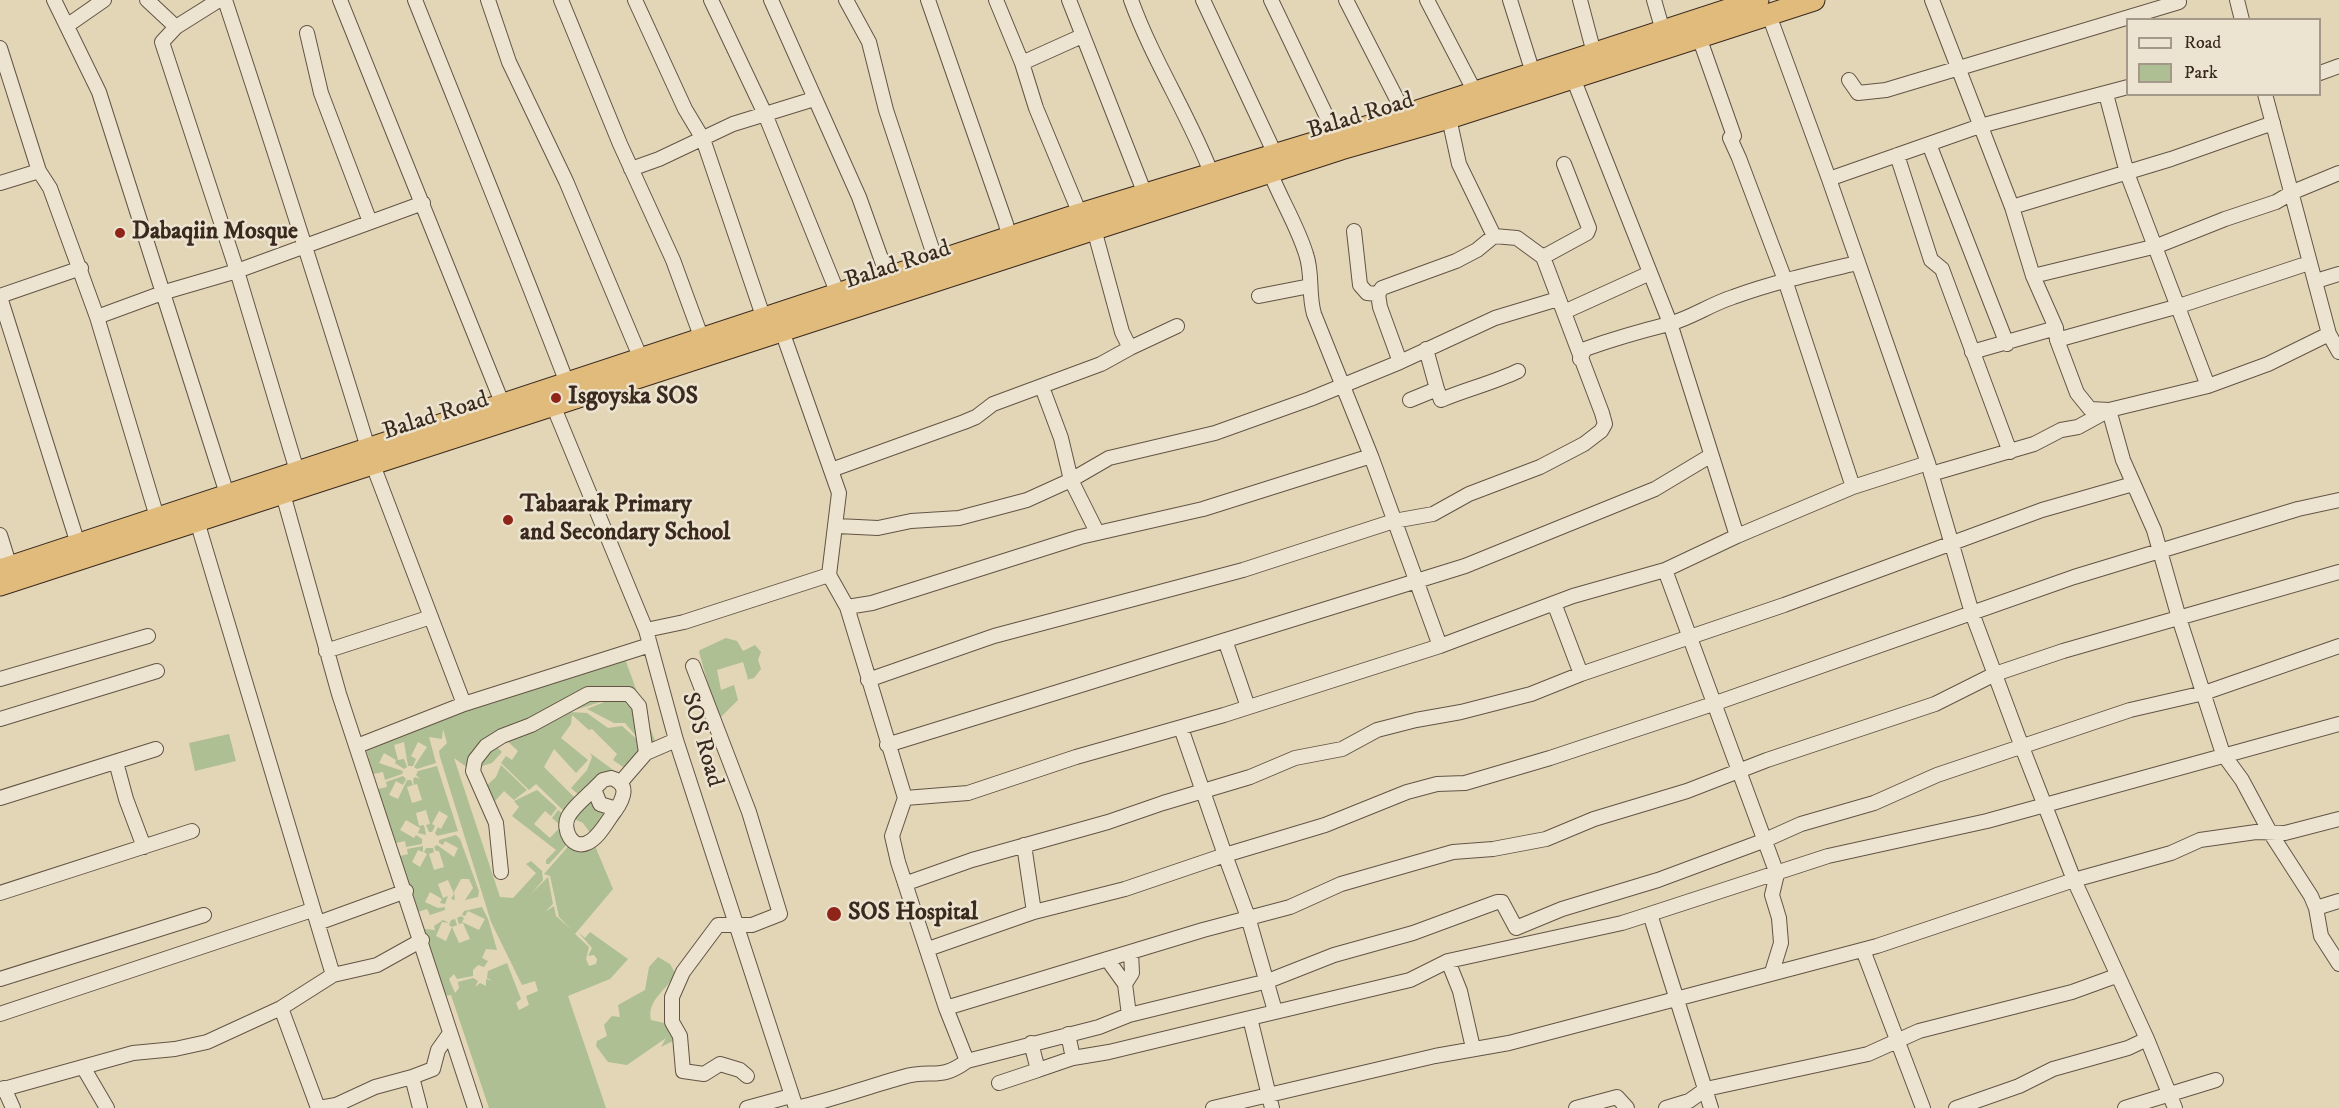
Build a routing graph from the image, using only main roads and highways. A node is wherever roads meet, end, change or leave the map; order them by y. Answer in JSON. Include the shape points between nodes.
{"nodes":[{"id":1,"x":1814,"y":0,"type":"edge"},
{"id":2,"x":1724,"y":5,"type":"edge"},
{"id":3,"x":1764,"y":7,"type":"edge"},
{"id":4,"x":1272,"y":163,"type":"junction"},
{"id":5,"x":1087,"y":222,"type":"junction"},
{"id":6,"x":550,"y":398,"type":"junction"},
{"id":7,"x":371,"y":457,"type":"junction"},
{"id":8,"x":5,"y":568,"type":"edge"},
{"id":9,"x":0,"y":585,"type":"edge"}],
"edges":[{"from":1,"to":3,"type":"highway","name":"Balad Road"},
{"from":2,"to":3,"type":"highway","name":"Balad Road"},
{"from":2,"to":4,"type":"highway","name":"Balad Road","via":[[1663,31],[1335,134]]},
{"from":3,"to":4,"type":"highway","name":"Balad Road","via":[[1699,37],[1449,118]]},
{"from":4,"to":5,"type":"highway","name":"Balad Road"},
{"from":4,"to":5,"type":"highway","name":"Balad Road","via":[[1145,194]]},
{"from":5,"to":6,"type":"highway","name":"Balad Road","via":[[782,331]]},
{"from":5,"to":6,"type":"highway","name":"Balad Road","via":[[1009,237],[567,383]]},
{"from":6,"to":7,"type":"highway","name":"Balad Road"},
{"from":6,"to":7,"type":"highway","name":"Balad Road","via":[[503,405]]},
{"from":7,"to":8,"type":"highway","name":"Balad Road","via":[[297,471]]},
{"from":7,"to":9,"type":"highway","name":"Balad Road","via":[[282,494]]}]}
